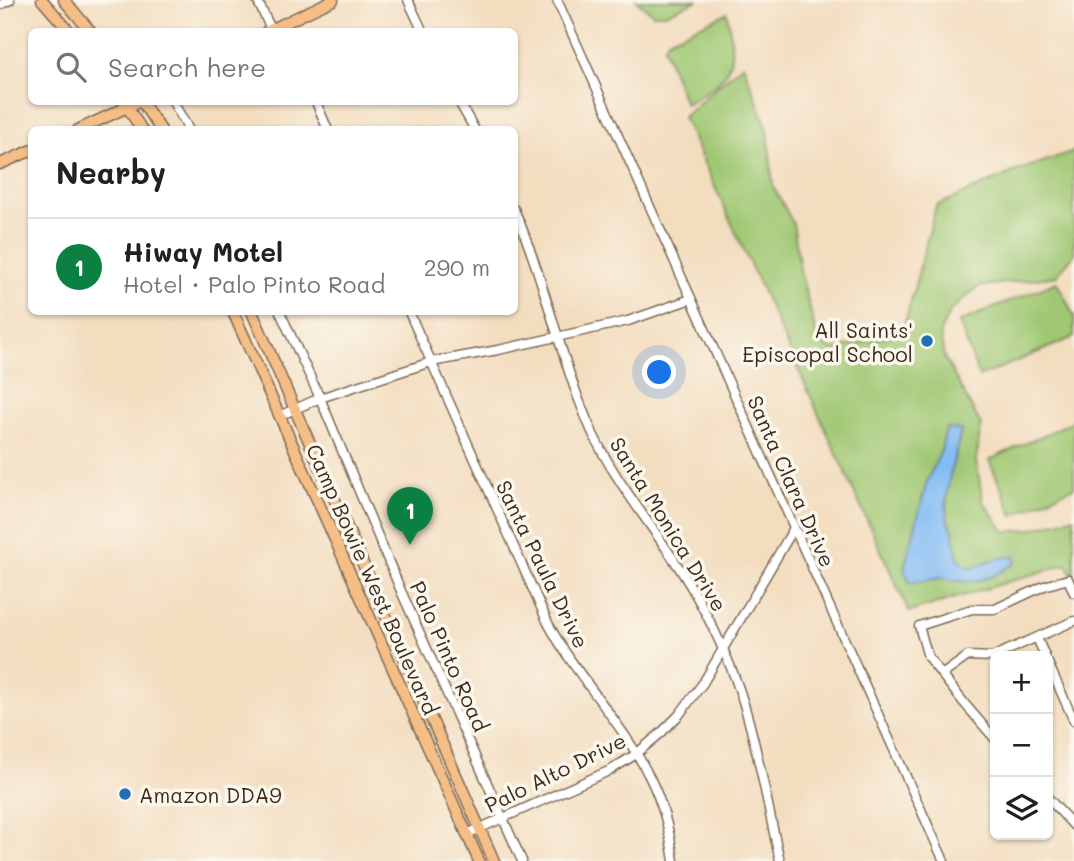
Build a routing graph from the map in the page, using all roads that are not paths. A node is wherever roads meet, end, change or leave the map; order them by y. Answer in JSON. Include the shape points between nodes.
{"nodes":[{"id":1,"x":10,"y":0,"type":"edge"},
{"id":2,"x":42,"y":0,"type":"edge"},
{"id":3,"x":64,"y":0,"type":"edge"},
{"id":4,"x":257,"y":0,"type":"edge"},
{"id":5,"x":333,"y":0,"type":"edge"},
{"id":6,"x":408,"y":0,"type":"edge"},
{"id":7,"x":557,"y":0,"type":"edge"},
{"id":8,"x":0,"y":5,"type":"edge"},
{"id":9,"x":66,"y":28,"type":"edge"},
{"id":10,"x":88,"y":28,"type":"edge"},
{"id":11,"x":267,"y":28,"type":"edge"},
{"id":12,"x":283,"y":28,"type":"edge"},
{"id":13,"x":421,"y":28,"type":"edge"},
{"id":14,"x":125,"y":105,"type":"edge"},
{"id":15,"x":142,"y":105,"type":"edge"},
{"id":16,"x":175,"y":105,"type":"edge"},
{"id":17,"x":317,"y":105,"type":"edge"},
{"id":18,"x":461,"y":105,"type":"edge"},
{"id":19,"x":86,"y":126,"type":"edge"},
{"id":20,"x":139,"y":126,"type":"edge"},
{"id":21,"x":158,"y":126,"type":"edge"},
{"id":22,"x":187,"y":126,"type":"edge"},
{"id":23,"x":326,"y":126,"type":"edge"},
{"id":24,"x":473,"y":126,"type":"edge"},
{"id":25,"x":28,"y":152,"type":"edge"},
{"id":26,"x":0,"y":164,"type":"edge"},
{"id":27,"x":518,"y":220,"type":"edge"},
{"id":28,"x":691,"y":299,"type":"junction"},
{"id":29,"x":234,"y":315,"type":"edge"},
{"id":30,"x":253,"y":315,"type":"edge"},
{"id":31,"x":281,"y":315,"type":"edge"},
{"id":32,"x":410,"y":315,"type":"edge"},
{"id":33,"x":556,"y":337,"type":"junction"},
{"id":34,"x":431,"y":362,"type":"junction"},
{"id":35,"x":320,"y":398,"type":"junction"},
{"id":36,"x":294,"y":409,"type":"junction"},
{"id":37,"x":279,"y":416,"type":"junction"},
{"id":38,"x":794,"y":528,"type":"junction"},
{"id":39,"x":1074,"y":593,"type":"edge"},
{"id":40,"x":1074,"y":621,"type":"edge"},
{"id":41,"x":388,"y":622,"type":"junction"},
{"id":42,"x":373,"y":628,"type":"junction"},
{"id":43,"x":1037,"y":638,"type":"junction"},
{"id":44,"x":724,"y":650,"type":"junction"},
{"id":45,"x":1043,"y":651,"type":"edge"},
{"id":46,"x":1053,"y":674,"type":"edge"},
{"id":47,"x":942,"y":675,"type":"junction"},
{"id":48,"x":1074,"y":721,"type":"edge"},
{"id":49,"x":990,"y":733,"type":"edge"},
{"id":50,"x":636,"y":754,"type":"junction"},
{"id":51,"x":1053,"y":802,"type":"edge"},
{"id":52,"x":503,"y":817,"type":"junction"},
{"id":53,"x":1072,"y":820,"type":"edge"},
{"id":54,"x":480,"y":829,"type":"junction"},
{"id":55,"x":467,"y":834,"type":"junction"},
{"id":56,"x":479,"y":861,"type":"edge"},
{"id":57,"x":494,"y":861,"type":"edge"},
{"id":58,"x":522,"y":861,"type":"edge"},
{"id":59,"x":674,"y":861,"type":"edge"},
{"id":60,"x":780,"y":861,"type":"edge"},
{"id":61,"x":944,"y":861,"type":"edge"}],
"edges":[{"from":1,"to":8,"type":"street"},
{"from":2,"to":9,"type":"main road"},
{"from":3,"to":10,"type":"main road"},
{"from":4,"to":11,"type":"street"},
{"from":5,"to":12,"type":"main road"},
{"from":6,"to":13,"type":"street"},
{"from":7,"to":28,"type":"street","name":"Santa Clara Drive"},
{"from":14,"to":19,"type":"main road"},
{"from":14,"to":20,"type":"main road"},
{"from":15,"to":21,"type":"main road"},
{"from":16,"to":22,"type":"street"},
{"from":17,"to":23,"type":"street"},
{"from":18,"to":24,"type":"street"},
{"from":25,"to":26,"type":"main road"},
{"from":27,"to":33,"type":"street","name":"Santa Monica Drive"},
{"from":28,"to":33,"type":"street","via":[[628,321]]},
{"from":28,"to":38,"type":"street","name":"Santa Clara Drive"},
{"from":29,"to":37,"type":"main road","name":"Camp Bowie West Boulevard"},
{"from":30,"to":36,"type":"main road","name":"Camp Bowie West Boulevard"},
{"from":31,"to":35,"type":"street","name":"Palo Pinto Road"},
{"from":32,"to":34,"type":"street","name":"Santa Paula Drive"},
{"from":33,"to":34,"type":"street"},
{"from":33,"to":44,"type":"street","name":"Santa Monica Drive","via":[[612,470],[697,597]]},
{"from":34,"to":35,"type":"street"},
{"from":34,"to":50,"type":"street","name":"Santa Paula Drive","via":[[548,623]]},
{"from":35,"to":36,"type":"street"},
{"from":35,"to":52,"type":"street","name":"Palo Pinto Road"},
{"from":36,"to":37,"type":"street"},
{"from":36,"to":41,"type":"main road","name":"Camp Bowie West Boulevard"},
{"from":37,"to":42,"type":"main road","name":"Camp Bowie West Boulevard"},
{"from":38,"to":44,"type":"street","name":"Palo Alto Drive"},
{"from":38,"to":61,"type":"street","name":"Santa Clara Drive"},
{"from":39,"to":47,"type":"street","via":[[1068,579],[995,608],[972,609],[919,626],[928,657]]},
{"from":40,"to":43,"type":"street"},
{"from":41,"to":42,"type":"main road"},
{"from":41,"to":54,"type":"main road","name":"Camp Bowie West Boulevard"},
{"from":42,"to":55,"type":"main road","name":"Camp Bowie West Boulevard"},
{"from":43,"to":45,"type":"street"},
{"from":43,"to":47,"type":"street","via":[[992,657],[968,656]]},
{"from":44,"to":50,"type":"street","name":"Palo Alto Drive","via":[[679,715]]},
{"from":44,"to":60,"type":"street","name":"Santa Monica Drive","via":[[743,701]]},
{"from":46,"to":48,"type":"street"},
{"from":47,"to":49,"type":"street"},
{"from":50,"to":52,"type":"street","name":"Palo Alto Drive","via":[[611,770]]},
{"from":50,"to":59,"type":"street","name":"Santa Paula Drive","via":[[661,804]]},
{"from":51,"to":53,"type":"street"},
{"from":52,"to":54,"type":"street","name":"Palo Alto Drive"},
{"from":52,"to":58,"type":"street","name":"Palo Pinto Road"},
{"from":54,"to":55,"type":"street","name":"Palo Alto Drive"},
{"from":54,"to":57,"type":"main road","name":"Camp Bowie West Boulevard"},
{"from":55,"to":56,"type":"main road","name":"Camp Bowie West Boulevard"}]}
